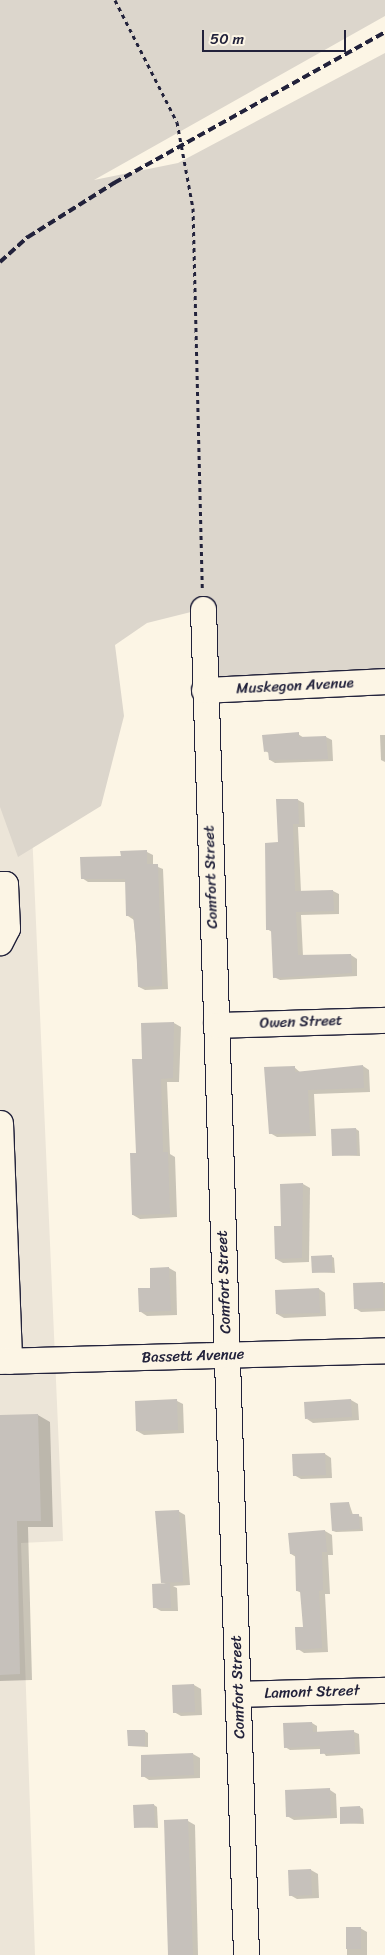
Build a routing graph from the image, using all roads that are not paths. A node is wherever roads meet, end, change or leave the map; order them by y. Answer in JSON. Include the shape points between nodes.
{"nodes":[{"id":1,"x":203,"y":609,"type":"road end"},
{"id":2,"x":385,"y":681,"type":"edge"},
{"id":3,"x":204,"y":690,"type":"junction"},
{"id":4,"x":0,"y":884,"type":"edge"},
{"id":5,"x":0,"y":942,"type":"edge"},
{"id":6,"x":385,"y":1020,"type":"edge"},
{"id":7,"x":216,"y":1025,"type":"junction"},
{"id":8,"x":0,"y":1123,"type":"edge"},
{"id":9,"x":385,"y":1350,"type":"edge"},
{"id":10,"x":226,"y":1355,"type":"junction"},
{"id":11,"x":4,"y":1361,"type":"edge"},
{"id":12,"x":385,"y":1690,"type":"edge"},
{"id":13,"x":238,"y":1694,"type":"junction"},
{"id":14,"x":246,"y":1955,"type":"edge"}],
"edges":[{"from":1,"to":3,"type":"street","name":"Comfort Street"},
{"from":2,"to":3,"type":"street","name":"Muskegon Avenue"},
{"from":3,"to":7,"type":"street","name":"Comfort Street"},
{"from":4,"to":5,"type":"street","via":[[5,884],[7,928]]},
{"from":6,"to":7,"type":"street","name":"Owen Street"},
{"from":7,"to":10,"type":"street","name":"Comfort Street"},
{"from":8,"to":11,"type":"street"},
{"from":9,"to":10,"type":"street","name":"Bassett Avenue"},
{"from":10,"to":11,"type":"street","name":"Bassett Avenue"},
{"from":10,"to":13,"type":"street","name":"Comfort Street"},
{"from":12,"to":13,"type":"street","name":"Lamont Street"},
{"from":13,"to":14,"type":"street","name":"Comfort Street"}]}
